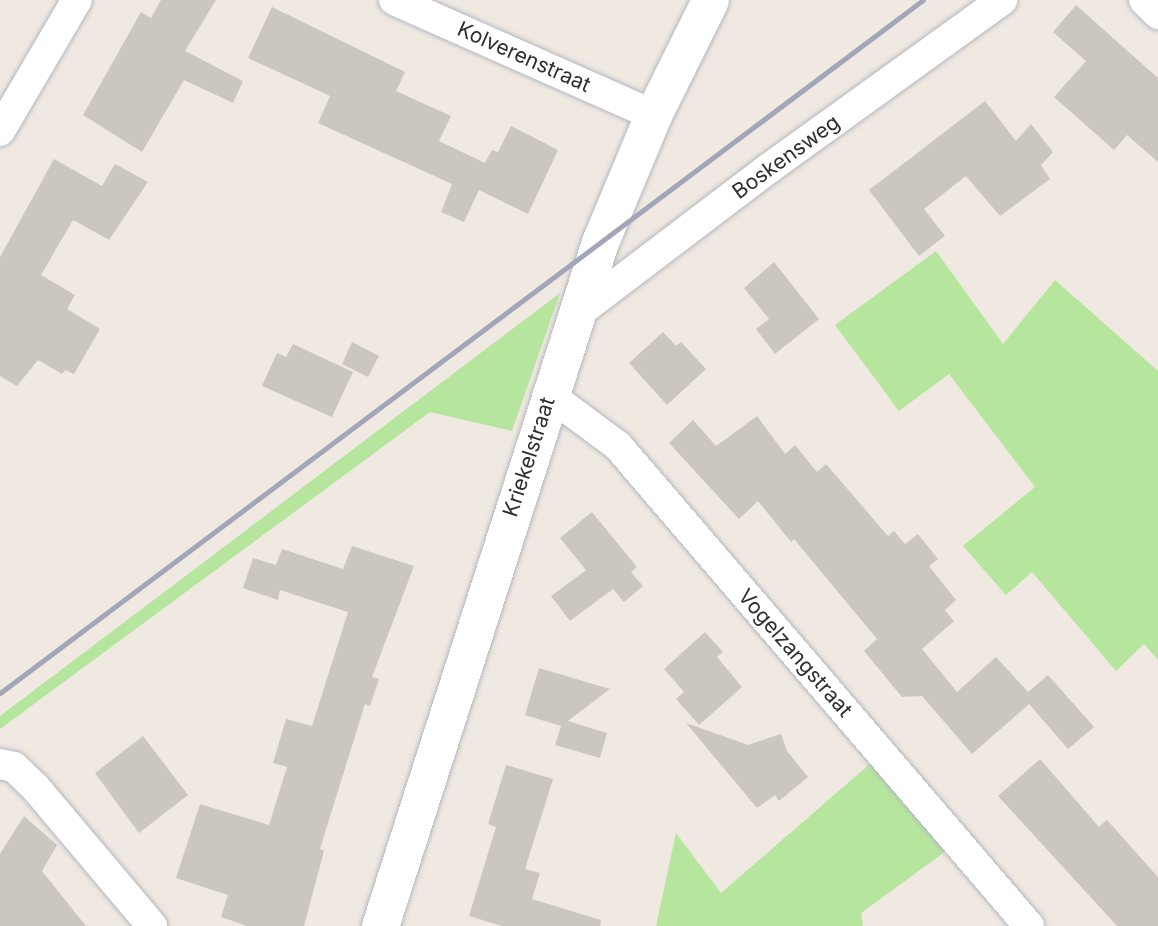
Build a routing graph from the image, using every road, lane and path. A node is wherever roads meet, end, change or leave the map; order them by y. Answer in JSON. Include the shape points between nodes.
{"nodes":[{"id":1,"x":77,"y":0,"type":"edge"},
{"id":2,"x":394,"y":0,"type":"edge"},
{"id":3,"x":710,"y":0,"type":"edge"},
{"id":4,"x":1002,"y":0,"type":"edge"},
{"id":5,"x":1144,"y":0,"type":"edge"},
{"id":6,"x":1158,"y":13,"type":"edge"},
{"id":7,"x":653,"y":115,"type":"junction"},
{"id":8,"x":0,"y":131,"type":"edge"},
{"id":9,"x":573,"y":317,"type":"junction"},
{"id":10,"x":548,"y":394,"type":"junction"},
{"id":11,"x":0,"y":764,"type":"edge"},
{"id":12,"x":152,"y":926,"type":"edge"},
{"id":13,"x":380,"y":926,"type":"edge"},
{"id":14,"x":1029,"y":926,"type":"edge"}],
"edges":[{"from":1,"to":8,"type":"street"},
{"from":2,"to":7,"type":"street","name":"Kolverenstraat"},
{"from":3,"to":7,"type":"street","name":"Kriekelstraat"},
{"from":4,"to":9,"type":"street","name":"Boskensweg"},
{"from":5,"to":6,"type":"street"},
{"from":7,"to":9,"type":"street","name":"Kriekelstraat"},
{"from":9,"to":10,"type":"street","name":"Kriekelstraat"},
{"from":10,"to":13,"type":"street","name":"Kriekelstraat"},
{"from":10,"to":14,"type":"street","name":"Vogelzangstraat","via":[[618,446]]},
{"from":11,"to":12,"type":"street","via":[[14,767],[35,787]]}]}
